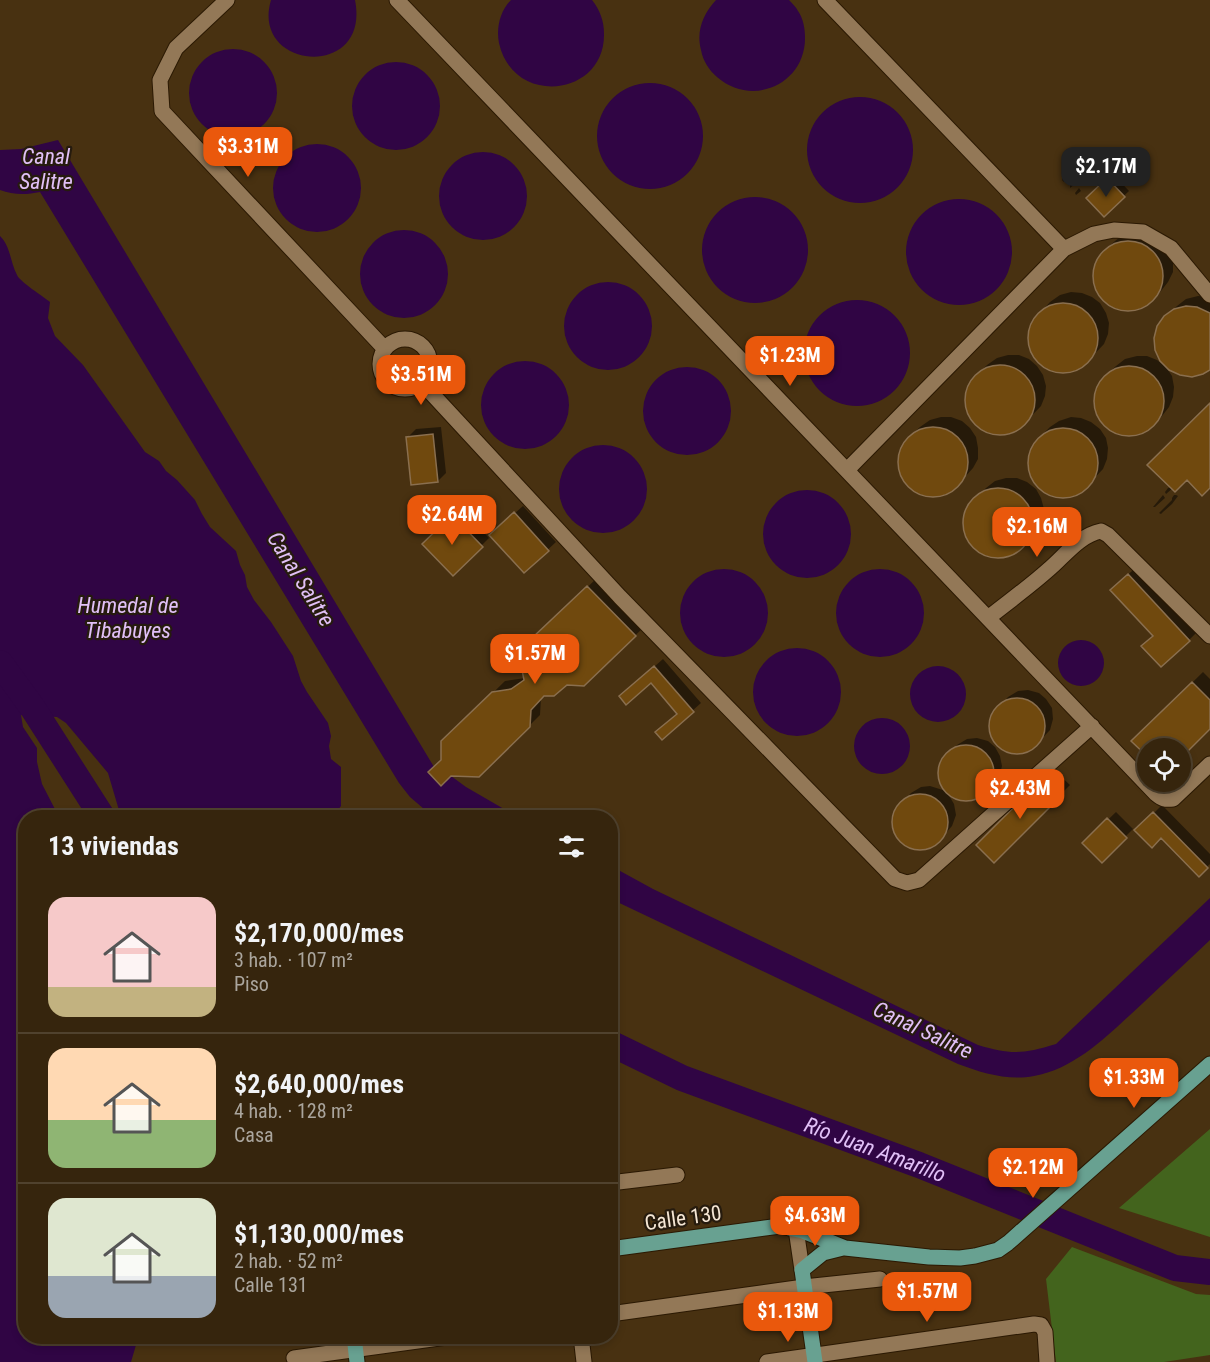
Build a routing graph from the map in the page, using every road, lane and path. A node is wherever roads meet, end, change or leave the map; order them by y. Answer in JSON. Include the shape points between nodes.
{"nodes":[{"id":1,"x":227,"y":0,"type":"edge"},
{"id":2,"x":397,"y":0,"type":"edge"},
{"id":3,"x":825,"y":0,"type":"edge"},
{"id":4,"x":1064,"y":249,"type":"junction"},
{"id":5,"x":1210,"y":295,"type":"edge"},
{"id":6,"x":384,"y":348,"type":"junction"},
{"id":7,"x":422,"y":383,"type":"junction"},
{"id":8,"x":847,"y":470,"type":"junction"},
{"id":9,"x":988,"y":618,"type":"junction"},
{"id":10,"x":1210,"y":636,"type":"edge"},
{"id":11,"x":1092,"y":726,"type":"junction"},
{"id":12,"x":1210,"y":764,"type":"edge"},
{"id":13,"x":1210,"y":1065,"type":"edge"},
{"id":14,"x":677,"y":1175,"type":"dead end"},
{"id":15,"x":618,"y":1182,"type":"edge"},
{"id":16,"x":796,"y":1229,"type":"junction"},
{"id":17,"x":618,"y":1248,"type":"edge"},
{"id":18,"x":845,"y":1248,"type":"junction"},
{"id":19,"x":802,"y":1270,"type":"junction"},
{"id":20,"x":880,"y":1279,"type":"dead end"},
{"id":21,"x":804,"y":1287,"type":"junction"},
{"id":22,"x":618,"y":1313,"type":"edge"},
{"id":23,"x":397,"y":1344,"type":"edge"},
{"id":24,"x":581,"y":1344,"type":"edge"},
{"id":25,"x":355,"y":1350,"type":"edge"},
{"id":26,"x":294,"y":1358,"type":"dead end"},
{"id":27,"x":814,"y":1359,"type":"edge"},
{"id":28,"x":584,"y":1362,"type":"edge"},
{"id":29,"x":767,"y":1362,"type":"edge"},
{"id":30,"x":1047,"y":1362,"type":"edge"}],
"edges":[{"from":1,"to":6,"type":"street","via":[[176,48],[160,80],[162,111]]},
{"from":2,"to":8,"type":"street"},
{"from":3,"to":4,"type":"street"},
{"from":4,"to":5,"type":"street","via":[[1094,234],[1114,230],[1143,232],[1171,248]]},
{"from":4,"to":8,"type":"street"},
{"from":6,"to":7,"type":"street","via":[[379,366],[387,382],[404,389]]},
{"from":6,"to":7,"type":"street","via":[[400,339],[410,339],[425,349],[430,367]]},
{"from":7,"to":11,"type":"street","via":[[620,597],[895,879],[907,883],[919,880]]},
{"from":8,"to":9,"type":"street"},
{"from":9,"to":10,"type":"street","via":[[1077,542],[1101,531]]},
{"from":9,"to":11,"type":"street"},
{"from":11,"to":12,"type":"street","via":[[1162,799],[1173,799]]},
{"from":13,"to":18,"type":"main road","via":[[998,1250],[960,1258]]},
{"from":14,"to":15,"type":"street"},
{"from":16,"to":17,"type":"main road","name":"Calle 130","via":[[774,1226]]},
{"from":16,"to":18,"type":"main road","name":"Calle 130"},
{"from":16,"to":19,"type":"street"},
{"from":18,"to":19,"type":"main road","via":[[823,1253]]},
{"from":19,"to":21,"type":"main road"},
{"from":20,"to":21,"type":"street"},
{"from":21,"to":22,"type":"street"},
{"from":21,"to":27,"type":"main road"},
{"from":23,"to":25,"type":"street"},
{"from":24,"to":28,"type":"street"},
{"from":25,"to":26,"type":"street"},
{"from":27,"to":29,"type":"street"},
{"from":27,"to":30,"type":"street","via":[[1041,1325]]}]}
